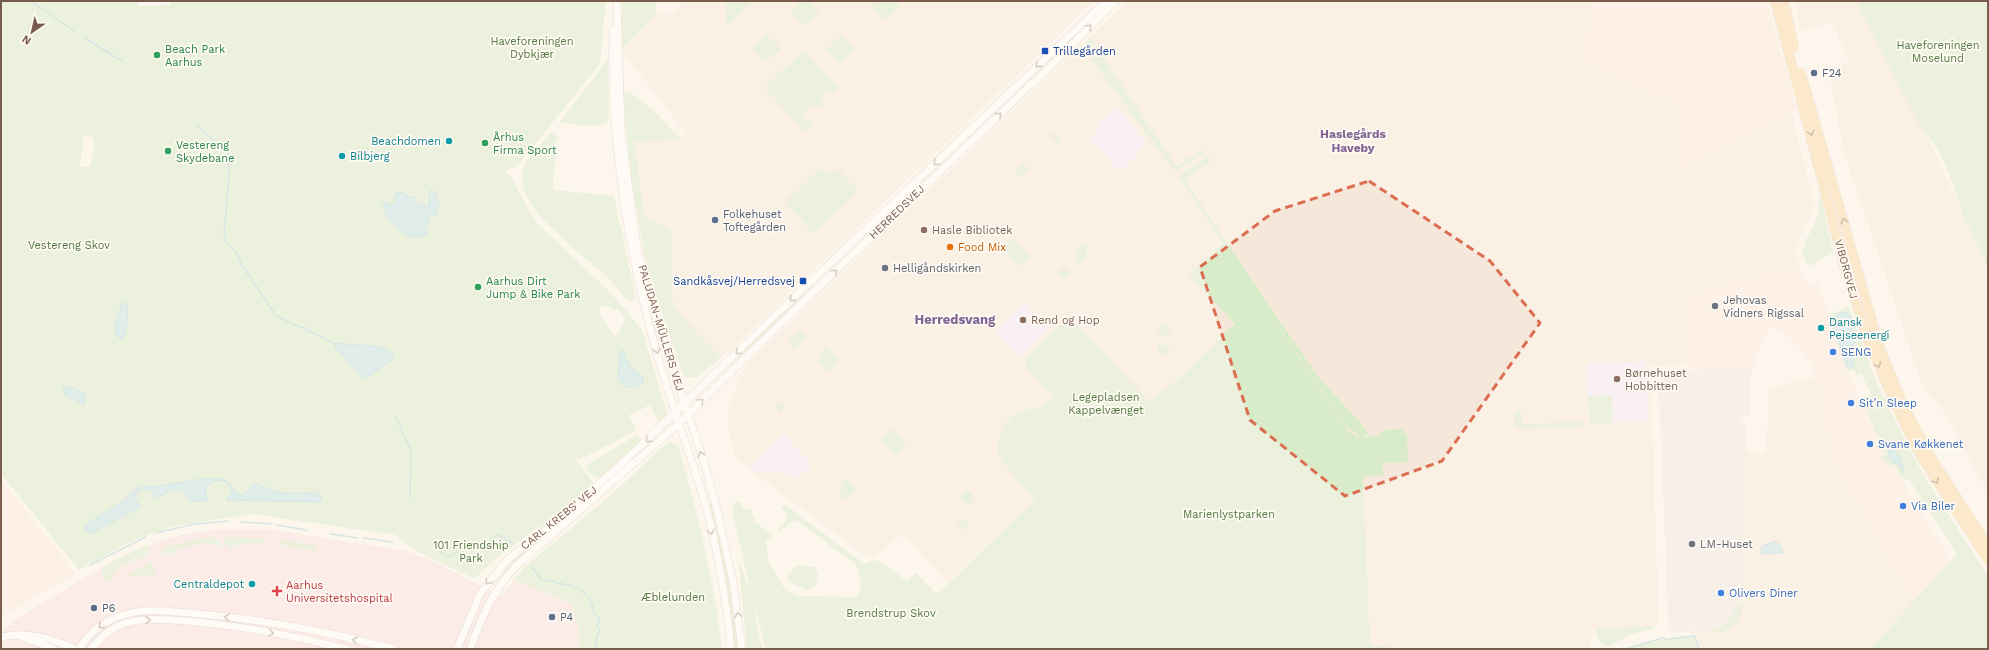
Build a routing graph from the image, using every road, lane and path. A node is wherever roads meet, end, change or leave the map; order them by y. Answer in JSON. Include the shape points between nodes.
{"nodes":[{"id":1,"x":616,"y":1,"type":"edge"},
{"id":2,"x":1106,"y":1,"type":"edge"},
{"id":3,"x":1115,"y":1,"type":"edge"},
{"id":4,"x":1775,"y":1,"type":"edge"},
{"id":5,"x":1784,"y":1,"type":"edge"},
{"id":6,"x":685,"y":404,"type":"junction"},
{"id":7,"x":676,"y":412,"type":"junction"},
{"id":8,"x":688,"y":414,"type":"junction"},
{"id":9,"x":679,"y":423,"type":"junction"},
{"id":10,"x":1988,"y":546,"type":"edge"},
{"id":11,"x":1988,"y":560,"type":"edge"},
{"id":12,"x":19,"y":635,"type":"junction"},
{"id":13,"x":1,"y":637,"type":"edge"},
{"id":14,"x":28,"y":638,"type":"junction"},
{"id":15,"x":62,"y":646,"type":"edge"},
{"id":16,"x":54,"y":649,"type":"edge"},
{"id":17,"x":74,"y":649,"type":"edge"},
{"id":18,"x":79,"y":649,"type":"edge"},
{"id":19,"x":91,"y":649,"type":"edge"},
{"id":20,"x":346,"y":649,"type":"edge"},
{"id":21,"x":393,"y":649,"type":"edge"},
{"id":22,"x":457,"y":649,"type":"edge"},
{"id":23,"x":470,"y":649,"type":"edge"},
{"id":24,"x":731,"y":649,"type":"edge"},
{"id":25,"x":742,"y":649,"type":"edge"}],
"edges":[{"from":1,"to":6,"type":"street","name":"PALUDAN-MÜLLERS VEJ","via":[[621,129],[630,212],[646,288]]},
{"from":1,"to":7,"type":"street","name":"PALUDAN-MÜLLERS VEJ","one_way":true,"via":[[612,69],[622,191],[640,290]]},
{"from":2,"to":6,"type":"street","name":"HERREDSVEJ","one_way":true},
{"from":8,"to":3,"type":"street","name":"HERREDSVEJ","one_way":true,"via":[[1059,58]]},
{"from":4,"to":11,"type":"main road","name":"VIBORGVEJ","one_way":true,"via":[[1852,293],[1877,363],[1900,417],[1922,458]]},
{"from":10,"to":5,"type":"main road","name":"VIBORGVEJ","one_way":true,"via":[[1929,454],[1905,408],[1880,350],[1802,78]]},
{"from":6,"to":7,"type":"street","name":"CARL KREBS' VEJ"},
{"from":6,"to":8,"type":"street","name":"PALUDAN-MÜLLERS VEJ"},
{"from":7,"to":9,"type":"street","name":"PALUDAN-MÜLLERS VEJ"},
{"from":7,"to":22,"type":"street","name":"CARL KREBS' VEJ","one_way":true,"via":[[589,494],[497,570],[480,594]]},
{"from":8,"to":9,"type":"street","name":"HERREDSVEJ"},
{"from":25,"to":8,"type":"street","name":"PALUDAN-MÜLLERS VEJ","one_way":true,"via":[[727,547]]},
{"from":9,"to":23,"type":"street","name":"CARL KREBS' VEJ","via":[[515,567],[499,585],[484,610]]},
{"from":9,"to":24,"type":"street","name":"PALUDAN-MÜLLERS VEJ","one_way":true,"via":[[710,526]]},
{"from":12,"to":13,"type":"street"},
{"from":12,"to":14,"type":"street"},
{"from":12,"to":15,"type":"street","via":[[35,635]]},
{"from":14,"to":15,"type":"street"},
{"from":14,"to":16,"type":"street"},
{"from":15,"to":17,"type":"street"},
{"from":21,"to":18,"type":"street","one_way":true,"via":[[330,634],[240,618],[156,611],[133,612],[109,620],[90,635]]},
{"from":19,"to":20,"type":"street","one_way":true,"via":[[106,633],[118,626],[130,622],[156,620],[222,625],[304,638]]}]}
